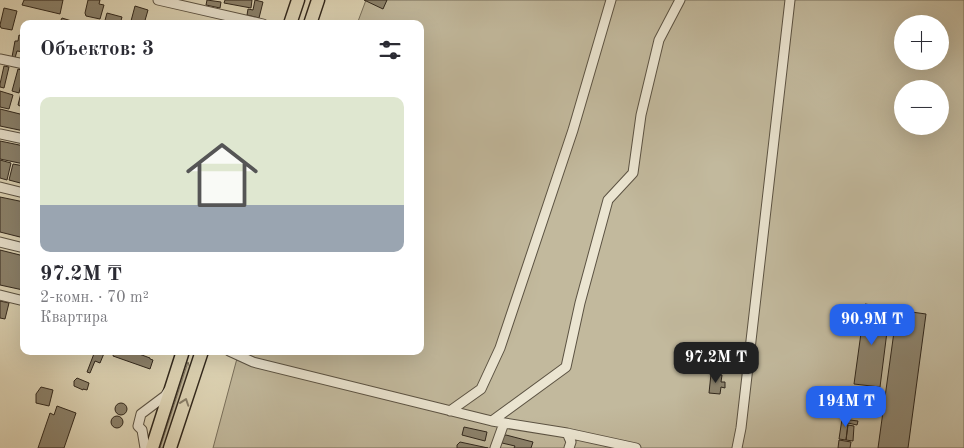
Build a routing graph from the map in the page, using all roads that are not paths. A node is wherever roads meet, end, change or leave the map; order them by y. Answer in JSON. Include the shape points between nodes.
{"nodes":[{"id":1,"x":158,"y":0,"type":"edge"},
{"id":2,"x":298,"y":0,"type":"edge"},
{"id":3,"x":318,"y":0,"type":"edge"},
{"id":4,"x":611,"y":0,"type":"edge"},
{"id":5,"x":680,"y":0,"type":"edge"},
{"id":6,"x":790,"y":0,"type":"edge"},
{"id":7,"x":246,"y":20,"type":"edge"},
{"id":8,"x":291,"y":20,"type":"edge"},
{"id":9,"x":311,"y":20,"type":"edge"},
{"id":10,"x":0,"y":59,"type":"edge"},
{"id":11,"x":20,"y":63,"type":"edge"},
{"id":12,"x":0,"y":134,"type":"edge"},
{"id":13,"x":20,"y":138,"type":"edge"},
{"id":14,"x":0,"y":187,"type":"edge"},
{"id":15,"x":20,"y":192,"type":"edge"},
{"id":16,"x":0,"y":242,"type":"edge"},
{"id":17,"x":20,"y":247,"type":"edge"},
{"id":18,"x":0,"y":295,"type":"edge"},
{"id":19,"x":20,"y":300,"type":"edge"},
{"id":20,"x":182,"y":355,"type":"edge"},
{"id":21,"x":201,"y":355,"type":"edge"},
{"id":22,"x":238,"y":355,"type":"edge"},
{"id":23,"x":172,"y":386,"type":"junction"},
{"id":24,"x":450,"y":411,"type":"junction"},
{"id":25,"x":492,"y":421,"type":"junction"},
{"id":26,"x":504,"y":423,"type":"junction"},
{"id":27,"x":567,"y":433,"type":"junction"},
{"id":28,"x":145,"y":448,"type":"edge"},
{"id":29,"x":152,"y":448,"type":"edge"},
{"id":30,"x":170,"y":448,"type":"edge"},
{"id":31,"x":495,"y":448,"type":"edge"},
{"id":32,"x":569,"y":448,"type":"edge"},
{"id":33,"x":636,"y":448,"type":"edge"},
{"id":34,"x":737,"y":448,"type":"edge"}],
"edges":[{"from":1,"to":7,"type":"street"},
{"from":2,"to":8,"type":"highway"},
{"from":3,"to":9,"type":"highway"},
{"from":4,"to":24,"type":"street","via":[[573,130],[500,348],[481,389]]},
{"from":5,"to":25,"type":"street","via":[[659,40],[641,114],[633,173],[608,200],[566,367]]},
{"from":6,"to":34,"type":"street"},
{"from":10,"to":11,"type":"street"},
{"from":12,"to":13,"type":"street"},
{"from":14,"to":15,"type":"street"},
{"from":16,"to":17,"type":"street"},
{"from":18,"to":19,"type":"street"},
{"from":20,"to":23,"type":"highway"},
{"from":30,"to":21,"type":"highway","one_way":true},
{"from":22,"to":24,"type":"street","via":[[253,362]]},
{"from":23,"to":28,"type":"street","via":[[165,396],[141,414],[138,426],[142,430]]},
{"from":23,"to":29,"type":"highway"},
{"from":24,"to":25,"type":"street"},
{"from":25,"to":26,"type":"street"},
{"from":26,"to":27,"type":"street"},
{"from":26,"to":31,"type":"street"},
{"from":27,"to":32,"type":"street","via":[[571,442]]},
{"from":27,"to":33,"type":"street"}]}
